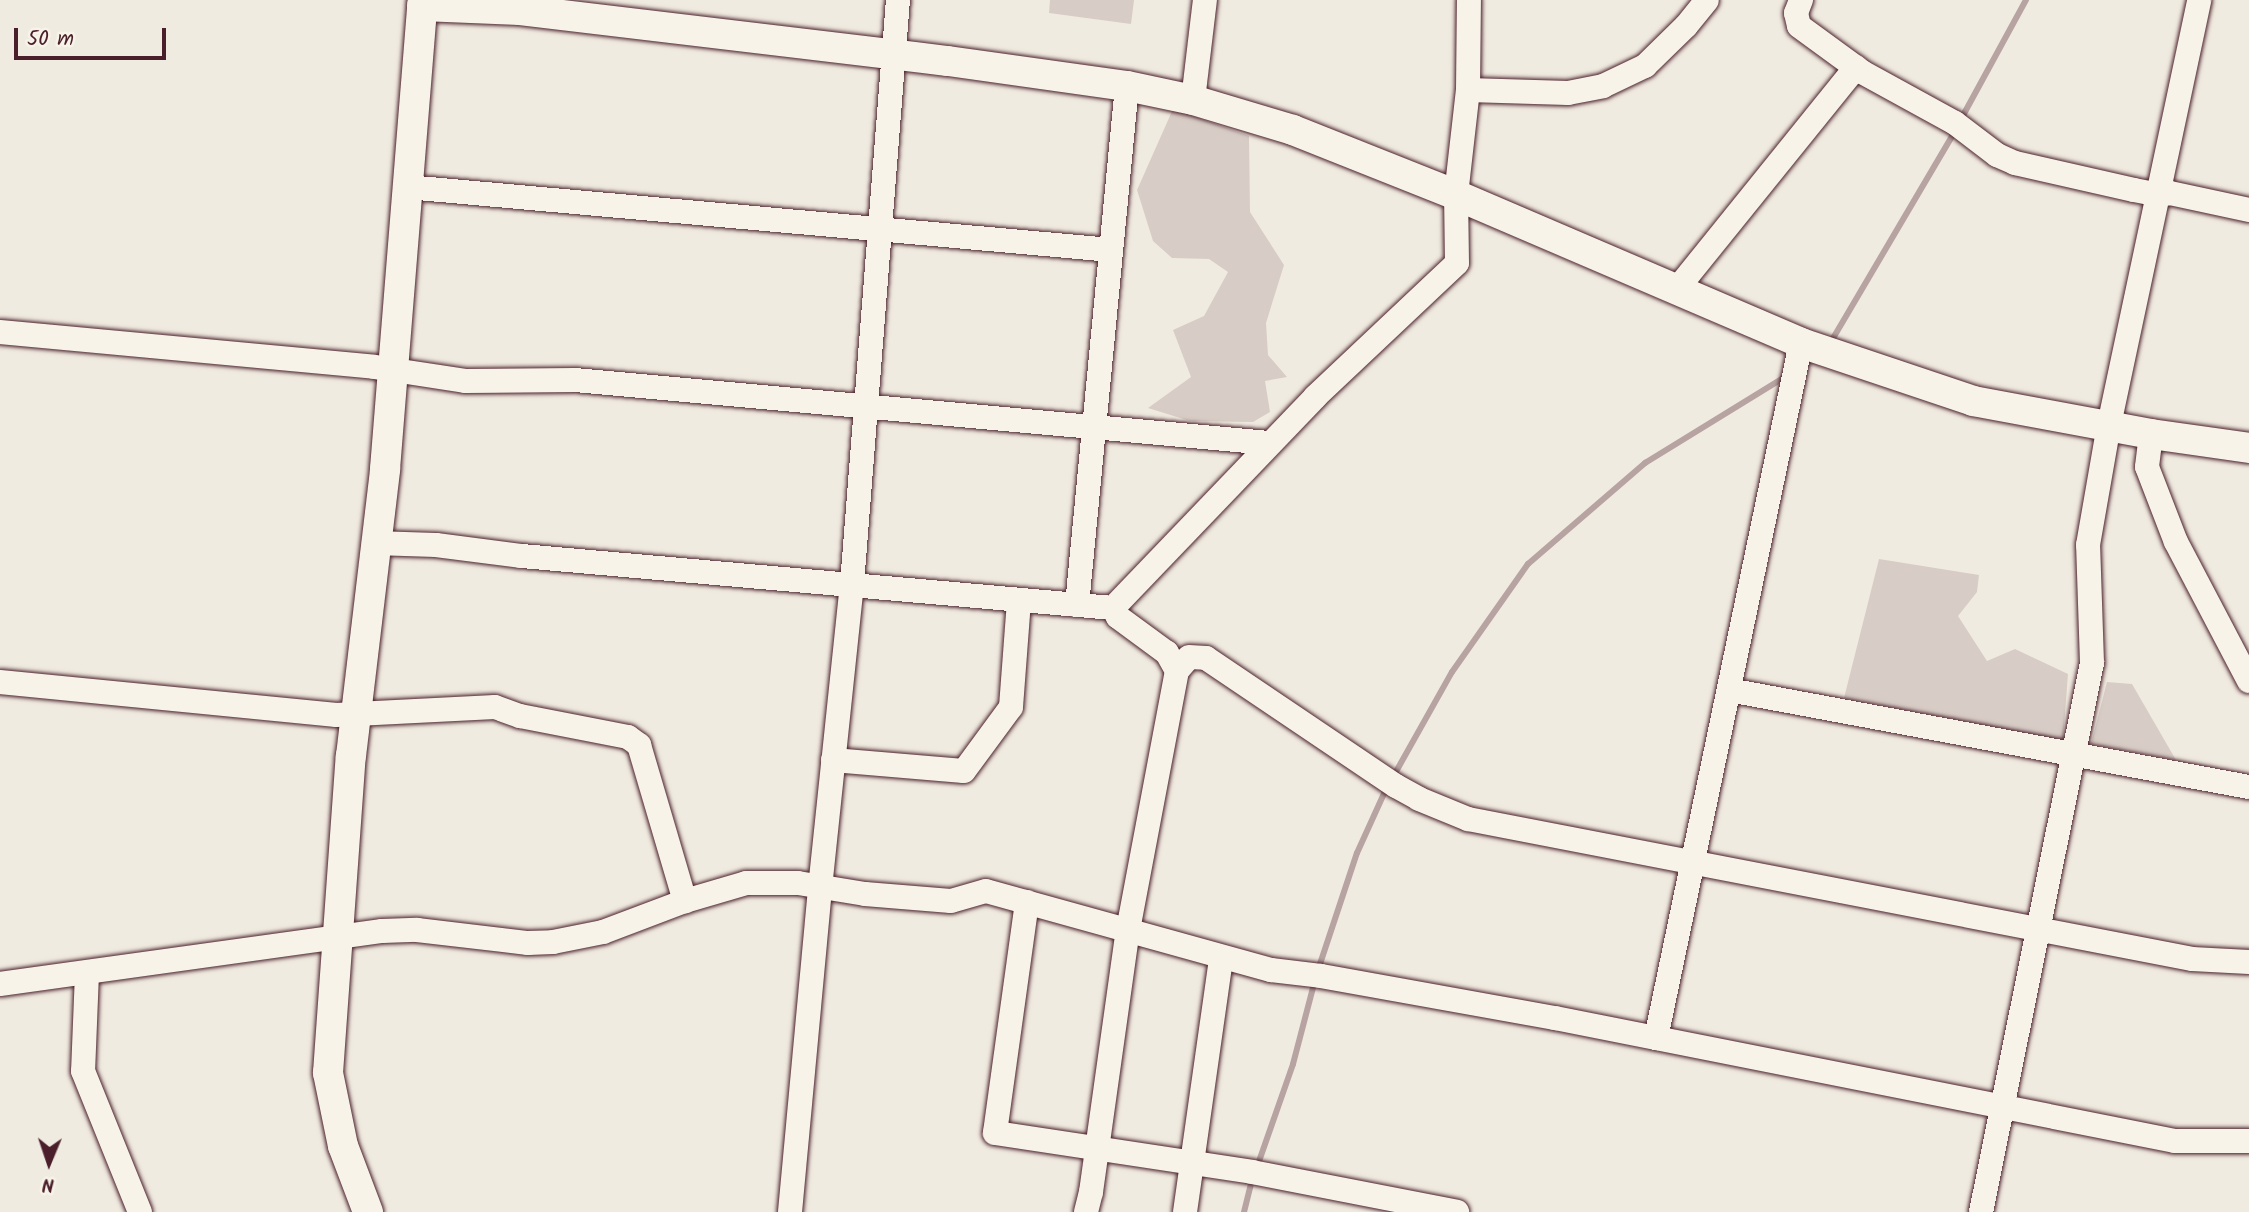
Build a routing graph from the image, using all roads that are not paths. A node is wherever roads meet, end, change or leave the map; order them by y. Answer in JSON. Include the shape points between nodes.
{"nodes":[{"id":1,"x":898,"y":0,"type":"edge"},
{"id":2,"x":1206,"y":0,"type":"edge"},
{"id":3,"x":1469,"y":0,"type":"edge"},
{"id":4,"x":1707,"y":0,"type":"edge"},
{"id":5,"x":1801,"y":0,"type":"edge"},
{"id":6,"x":2199,"y":0,"type":"edge"},
{"id":7,"x":423,"y":3,"type":"edge"},
{"id":8,"x":894,"y":55,"type":"junction"},
{"id":9,"x":1856,"y":67,"type":"junction"},
{"id":10,"x":1127,"y":86,"type":"junction"},
{"id":11,"x":1468,"y":90,"type":"junction"},
{"id":12,"x":1193,"y":100,"type":"junction"},
{"id":13,"x":407,"y":187,"type":"junction"},
{"id":14,"x":1457,"y":195,"type":"junction"},
{"id":15,"x":2159,"y":195,"type":"junction"},
{"id":16,"x":2249,"y":209,"type":"edge"},
{"id":17,"x":880,"y":229,"type":"junction"},
{"id":18,"x":1111,"y":250,"type":"junction"},
{"id":19,"x":1677,"y":289,"type":"junction"},
{"id":20,"x":0,"y":332,"type":"edge"},
{"id":21,"x":1801,"y":343,"type":"junction"},
{"id":22,"x":392,"y":369,"type":"junction"},
{"id":23,"x":865,"y":405,"type":"junction"},
{"id":24,"x":2109,"y":425,"type":"junction"},
{"id":25,"x":1093,"y":428,"type":"junction"},
{"id":26,"x":2151,"y":434,"type":"junction"},
{"id":27,"x":1269,"y":443,"type":"junction"},
{"id":28,"x":2249,"y":448,"type":"edge"},
{"id":29,"x":374,"y":543,"type":"junction"},
{"id":30,"x":852,"y":584,"type":"junction"},
{"id":31,"x":1019,"y":601,"type":"junction"},
{"id":32,"x":1077,"y":606,"type":"junction"},
{"id":33,"x":1113,"y":608,"type":"junction"},
{"id":34,"x":1177,"y":671,"type":"junction"},
{"id":35,"x":2249,"y":681,"type":"edge"},
{"id":36,"x":0,"y":682,"type":"edge"},
{"id":37,"x":1729,"y":690,"type":"junction"},
{"id":38,"x":359,"y":714,"type":"junction"},
{"id":39,"x":2074,"y":753,"type":"junction"},
{"id":40,"x":833,"y":760,"type":"junction"},
{"id":41,"x":2249,"y":788,"type":"edge"},
{"id":42,"x":1694,"y":864,"type":"junction"},
{"id":43,"x":820,"y":888,"type":"junction"},
{"id":44,"x":685,"y":901,"type":"junction"},
{"id":45,"x":1027,"y":902,"type":"junction"},
{"id":46,"x":2036,"y":928,"type":"junction"},
{"id":47,"x":1128,"y":930,"type":"junction"},
{"id":48,"x":337,"y":937,"type":"junction"},
{"id":49,"x":1221,"y":958,"type":"junction"},
{"id":50,"x":2249,"y":962,"type":"edge"},
{"id":51,"x":87,"y":973,"type":"junction"},
{"id":52,"x":0,"y":984,"type":"edge"},
{"id":53,"x":1656,"y":1038,"type":"junction"},
{"id":54,"x":2003,"y":1107,"type":"junction"},
{"id":55,"x":2249,"y":1141,"type":"edge"},
{"id":56,"x":1097,"y":1149,"type":"junction"},
{"id":57,"x":1192,"y":1163,"type":"junction"},
{"id":58,"x":140,"y":1212,"type":"edge"},
{"id":59,"x":369,"y":1212,"type":"edge"},
{"id":60,"x":790,"y":1212,"type":"edge"},
{"id":61,"x":1086,"y":1212,"type":"edge"},
{"id":62,"x":1185,"y":1212,"type":"edge"},
{"id":63,"x":1457,"y":1212,"type":"edge"},
{"id":64,"x":1981,"y":1212,"type":"edge"}],
"edges":[{"from":1,"to":8,"type":"street"},
{"from":2,"to":12,"type":"street"},
{"from":3,"to":11,"type":"street"},
{"from":4,"to":11,"type":"street","via":[[1645,66],[1603,86],[1568,93]]},
{"from":5,"to":9,"type":"street","via":[[1796,13],[1799,26]]},
{"from":6,"to":15,"type":"street"},
{"from":7,"to":8,"type":"street","via":[[520,10]]},
{"from":7,"to":13,"type":"street"},
{"from":8,"to":10,"type":"street"},
{"from":8,"to":17,"type":"street"},
{"from":9,"to":15,"type":"street","via":[[2015,163]]},
{"from":9,"to":19,"type":"street"},
{"from":10,"to":12,"type":"street"},
{"from":10,"to":18,"type":"street"},
{"from":11,"to":14,"type":"street"},
{"from":12,"to":14,"type":"street","via":[[1293,130]]},
{"from":13,"to":17,"type":"street"},
{"from":13,"to":22,"type":"street"},
{"from":14,"to":19,"type":"street"},
{"from":14,"to":27,"type":"street","via":[[1457,263]]},
{"from":15,"to":16,"type":"street","via":[[2170,193]]},
{"from":15,"to":24,"type":"street"},
{"from":17,"to":18,"type":"street"},
{"from":17,"to":23,"type":"street"},
{"from":18,"to":25,"type":"street"},
{"from":19,"to":21,"type":"street"},
{"from":20,"to":22,"type":"street"},
{"from":21,"to":24,"type":"street","via":[[1973,401]]},
{"from":21,"to":37,"type":"street"},
{"from":22,"to":23,"type":"street","via":[[465,381],[575,380]]},
{"from":22,"to":29,"type":"street"},
{"from":23,"to":25,"type":"street"},
{"from":23,"to":30,"type":"street"},
{"from":24,"to":26,"type":"street"},
{"from":24,"to":39,"type":"street","via":[[2088,545],[2092,663]]},
{"from":25,"to":27,"type":"street"},
{"from":25,"to":32,"type":"street"},
{"from":26,"to":28,"type":"street"},
{"from":26,"to":35,"type":"street","via":[[2147,467],[2176,541]]},
{"from":27,"to":33,"type":"street"},
{"from":29,"to":30,"type":"street"},
{"from":29,"to":38,"type":"street"},
{"from":30,"to":31,"type":"street"},
{"from":30,"to":40,"type":"street"},
{"from":31,"to":32,"type":"street"},
{"from":31,"to":40,"type":"street","via":[[1011,707],[964,771]]},
{"from":32,"to":33,"type":"street"},
{"from":33,"to":34,"type":"street","via":[[1118,617],[1167,653]]},
{"from":34,"to":42,"type":"street","via":[[1189,657],[1206,658],[1419,799],[1468,819]]},
{"from":34,"to":47,"type":"street"},
{"from":36,"to":38,"type":"street"},
{"from":37,"to":39,"type":"street"},
{"from":37,"to":42,"type":"street"},
{"from":38,"to":44,"type":"street","via":[[495,708],[628,737],[639,745]]},
{"from":38,"to":48,"type":"street","via":[[351,756]]},
{"from":39,"to":41,"type":"street"},
{"from":39,"to":46,"type":"street"},
{"from":40,"to":43,"type":"street"},
{"from":42,"to":46,"type":"street"},
{"from":42,"to":53,"type":"street"},
{"from":43,"to":44,"type":"street","via":[[798,883],[746,883]]},
{"from":43,"to":45,"type":"street","via":[[951,901],[986,891]]},
{"from":43,"to":60,"type":"street"},
{"from":44,"to":48,"type":"street","via":[[603,932],[553,942],[417,930]]},
{"from":45,"to":47,"type":"street"},
{"from":45,"to":56,"type":"street","via":[[995,1133]]},
{"from":46,"to":50,"type":"street","via":[[2192,959]]},
{"from":46,"to":54,"type":"street"},
{"from":47,"to":49,"type":"street"},
{"from":47,"to":56,"type":"street"},
{"from":48,"to":51,"type":"street"},
{"from":48,"to":59,"type":"street","via":[[328,1073],[343,1146]]},
{"from":49,"to":53,"type":"street"},
{"from":49,"to":57,"type":"street"},
{"from":51,"to":52,"type":"street"},
{"from":51,"to":58,"type":"street","via":[[83,1071]]},
{"from":53,"to":54,"type":"street"},
{"from":54,"to":55,"type":"street","via":[[2175,1140]]},
{"from":54,"to":64,"type":"street"},
{"from":56,"to":57,"type":"street"},
{"from":56,"to":61,"type":"street"},
{"from":57,"to":62,"type":"street"},
{"from":57,"to":63,"type":"street"}]}
